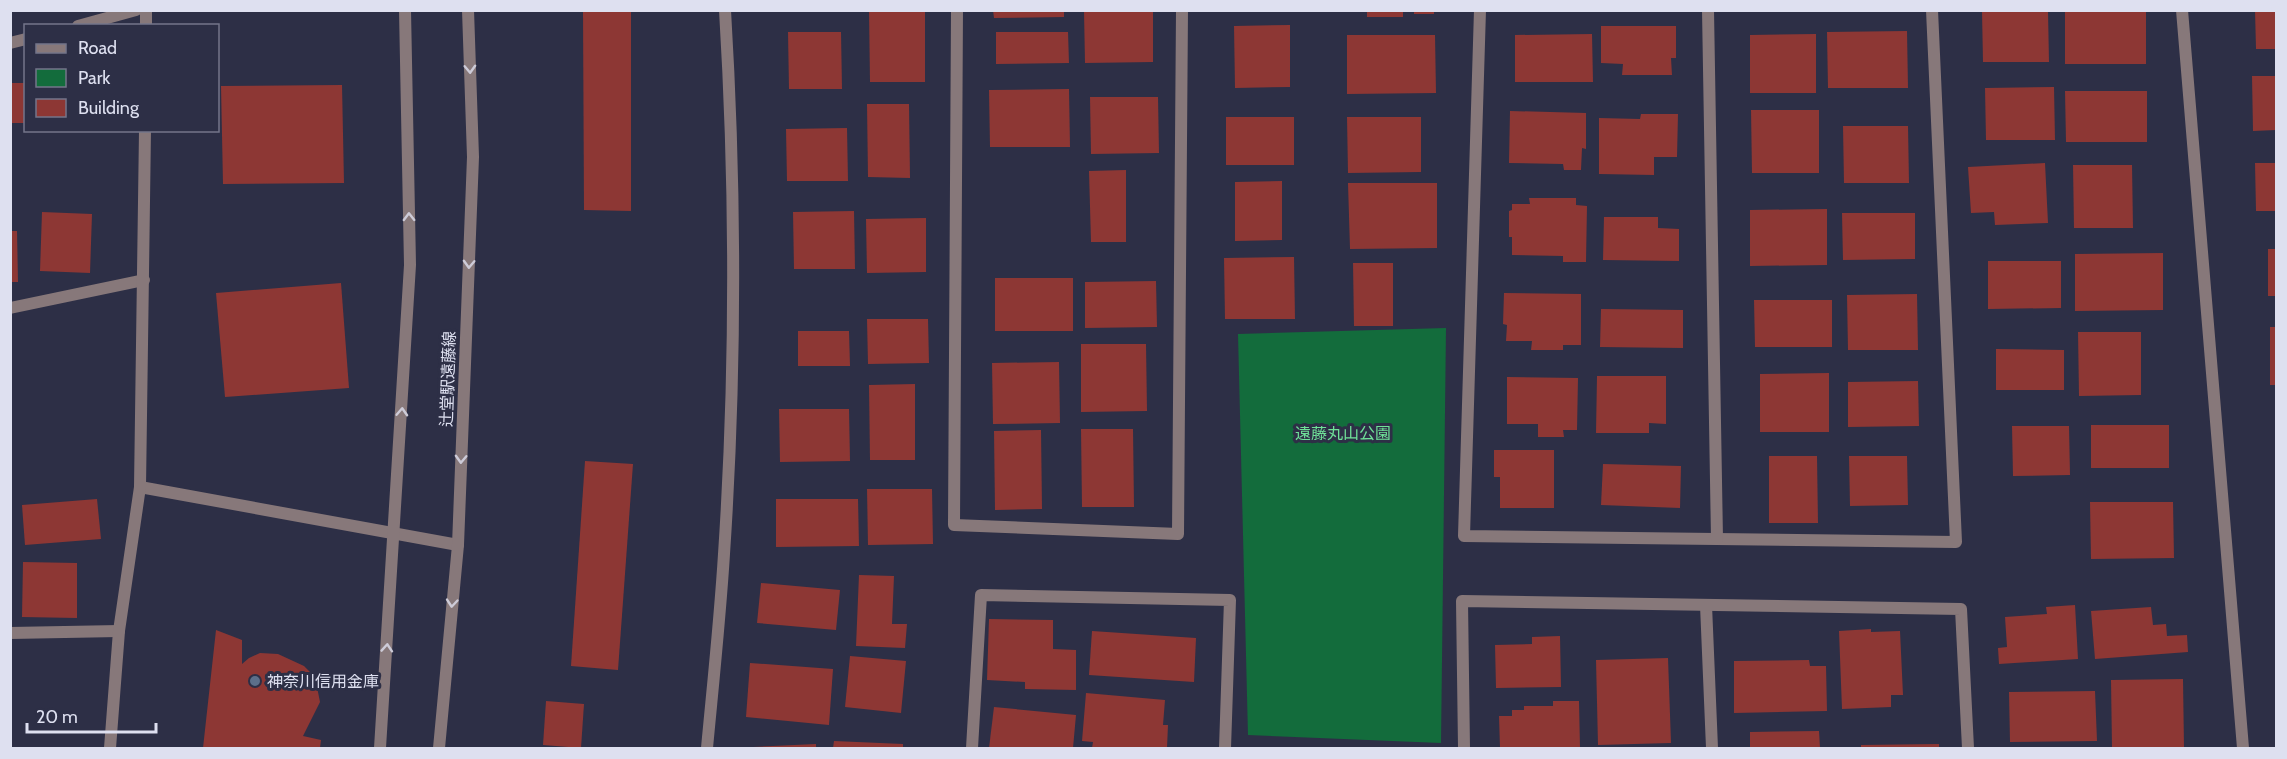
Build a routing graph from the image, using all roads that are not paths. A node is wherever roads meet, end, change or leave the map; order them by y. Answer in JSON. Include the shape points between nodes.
{"nodes":[{"id":1,"x":136,"y":10,"type":"edge"},
{"id":2,"x":405,"y":10,"type":"edge"},
{"id":3,"x":468,"y":10,"type":"edge"},
{"id":4,"x":725,"y":10,"type":"edge"},
{"id":5,"x":957,"y":10,"type":"edge"},
{"id":6,"x":1182,"y":10,"type":"edge"},
{"id":7,"x":1480,"y":10,"type":"edge"},
{"id":8,"x":1708,"y":10,"type":"edge"},
{"id":9,"x":1932,"y":10,"type":"edge"},
{"id":10,"x":2182,"y":10,"type":"edge"},
{"id":11,"x":85,"y":24,"type":"edge"},
{"id":12,"x":145,"y":132,"type":"edge"},
{"id":13,"x":144,"y":280,"type":"junction"},
{"id":14,"x":10,"y":308,"type":"edge"},
{"id":15,"x":140,"y":487,"type":"junction"},
{"id":16,"x":395,"y":534,"type":"junction"},
{"id":17,"x":1717,"y":539,"type":"junction"},
{"id":18,"x":458,"y":545,"type":"junction"},
{"id":19,"x":1706,"y":605,"type":"junction"},
{"id":20,"x":119,"y":631,"type":"junction"},
{"id":21,"x":10,"y":633,"type":"edge"},
{"id":22,"x":110,"y":748,"type":"edge"},
{"id":23,"x":380,"y":748,"type":"edge"},
{"id":24,"x":439,"y":748,"type":"edge"},
{"id":25,"x":707,"y":748,"type":"edge"},
{"id":26,"x":972,"y":748,"type":"edge"},
{"id":27,"x":1225,"y":748,"type":"edge"},
{"id":28,"x":1464,"y":748,"type":"edge"},
{"id":29,"x":1712,"y":748,"type":"edge"},
{"id":30,"x":1968,"y":748,"type":"edge"},
{"id":31,"x":2243,"y":748,"type":"edge"}],
"edges":[{"from":1,"to":11,"type":"street"},
{"from":16,"to":2,"type":"street","one_way":true,"via":[[410,265]]},
{"from":3,"to":18,"type":"street","name":"辻堂駅遠藤線","one_way":true,"via":[[473,157]]},
{"from":4,"to":25,"type":"street","via":[[733,320],[724,554]]},
{"from":5,"to":6,"type":"street","via":[[954,525],[1178,534]]},
{"from":7,"to":17,"type":"street","via":[[1464,536]]},
{"from":8,"to":17,"type":"street"},
{"from":9,"to":17,"type":"street","via":[[1956,542]]},
{"from":10,"to":31,"type":"street"},
{"from":12,"to":13,"type":"street"},
{"from":13,"to":14,"type":"street"},
{"from":13,"to":15,"type":"street"},
{"from":15,"to":16,"type":"street"},
{"from":15,"to":20,"type":"street"},
{"from":16,"to":18,"type":"street"},
{"from":23,"to":16,"type":"street","one_way":true},
{"from":18,"to":24,"type":"street","name":"辻堂駅遠藤線","one_way":true},
{"from":19,"to":28,"type":"street","via":[[1462,601]]},
{"from":19,"to":29,"type":"street"},
{"from":19,"to":30,"type":"street","via":[[1961,609]]},
{"from":20,"to":21,"type":"street"},
{"from":20,"to":22,"type":"street"},
{"from":26,"to":27,"type":"street","via":[[981,595],[1230,600]]}]}
